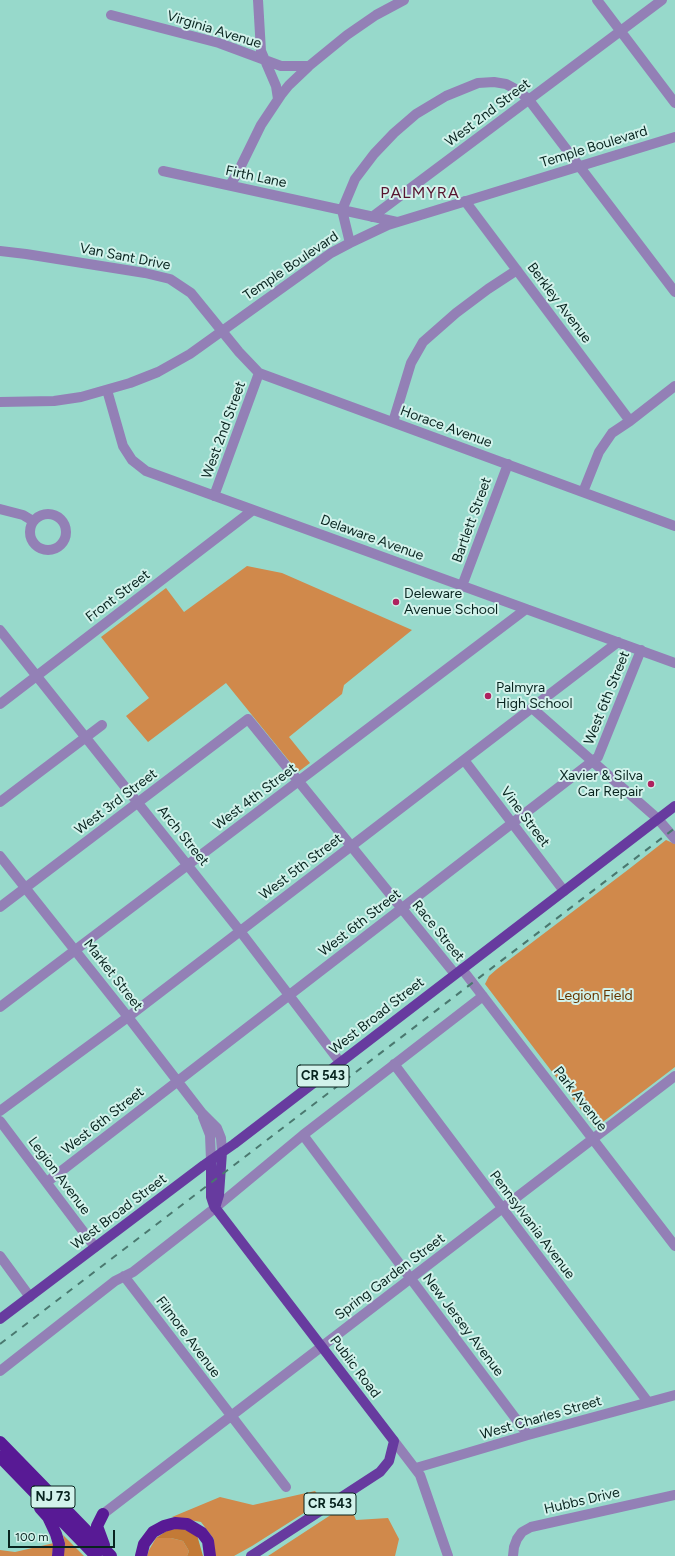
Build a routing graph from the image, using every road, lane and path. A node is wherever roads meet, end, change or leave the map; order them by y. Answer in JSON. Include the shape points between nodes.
{"nodes":[{"id":1,"x":258,"y":0,"type":"edge"},
{"id":2,"x":404,"y":0,"type":"edge"},
{"id":3,"x":597,"y":0,"type":"edge"},
{"id":4,"x":662,"y":0,"type":"edge"},
{"id":5,"x":110,"y":15,"type":"dead end"},
{"id":6,"x":620,"y":31,"type":"junction"},
{"id":7,"x":264,"y":60,"type":"junction"},
{"id":8,"x":309,"y":66,"type":"junction"},
{"id":9,"x":278,"y":99,"type":"junction"},
{"id":10,"x":529,"y":100,"type":"junction"},
{"id":11,"x":675,"y":103,"type":"edge"},
{"id":12,"x":675,"y":137,"type":"edge"},
{"id":13,"x":580,"y":166,"type":"junction"},
{"id":14,"x":163,"y":171,"type":"dead end"},
{"id":15,"x":230,"y":185,"type":"junction"},
{"id":16,"x":465,"y":201,"type":"junction"},
{"id":17,"x":342,"y":210,"type":"junction"},
{"id":18,"x":372,"y":217,"type":"junction"},
{"id":19,"x":397,"y":222,"type":"junction"},
{"id":20,"x":350,"y":243,"type":"junction"},
{"id":21,"x":0,"y":251,"type":"edge"},
{"id":22,"x":517,"y":270,"type":"junction"},
{"id":23,"x":675,"y":292,"type":"edge"},
{"id":24,"x":222,"y":331,"type":"junction"},
{"id":25,"x":259,"y":373,"type":"junction"},
{"id":26,"x":675,"y":386,"type":"edge"},
{"id":27,"x":107,"y":390,"type":"junction"},
{"id":28,"x":0,"y":402,"type":"edge"},
{"id":29,"x":630,"y":421,"type":"junction"},
{"id":30,"x":393,"y":422,"type":"junction"},
{"id":31,"x":508,"y":464,"type":"junction"},
{"id":32,"x":583,"y":492,"type":"junction"},
{"id":33,"x":214,"y":496,"type":"junction"},
{"id":34,"x":0,"y":509,"type":"edge"},
{"id":35,"x":253,"y":510,"type":"junction"},
{"id":36,"x":33,"y":521,"type":"dead end"},
{"id":37,"x":675,"y":526,"type":"edge"},
{"id":38,"x":462,"y":586,"type":"junction"},
{"id":39,"x":526,"y":609,"type":"junction"},
{"id":40,"x":0,"y":630,"type":"edge"},
{"id":41,"x":618,"y":642,"type":"junction"},
{"id":42,"x":641,"y":650,"type":"junction"},
{"id":43,"x":675,"y":663,"type":"edge"},
{"id":44,"x":37,"y":676,"type":"junction"},
{"id":45,"x":0,"y":704,"type":"edge"},
{"id":46,"x":532,"y":708,"type":"junction"},
{"id":47,"x":248,"y":719,"type":"joint"},
{"id":48,"x":102,"y":725,"type":"dead end"},
{"id":49,"x":86,"y":737,"type":"junction"},
{"id":50,"x":464,"y":760,"type":"junction"},
{"id":51,"x":592,"y":762,"type":"junction"},
{"id":52,"x":298,"y":781,"type":"junction"},
{"id":53,"x":0,"y":802,"type":"edge"},
{"id":54,"x":138,"y":803,"type":"junction"},
{"id":55,"x":675,"y":806,"type":"edge"},
{"id":56,"x":658,"y":819,"type":"junction"},
{"id":57,"x":512,"y":823,"type":"junction"},
{"id":58,"x":672,"y":836,"type":"edge"},
{"id":59,"x":351,"y":846,"type":"junction"},
{"id":60,"x":0,"y":856,"type":"edge"},
{"id":61,"x":188,"y":865,"type":"junction"},
{"id":62,"x":26,"y":888,"type":"junction"},
{"id":63,"x":564,"y":891,"type":"junction"},
{"id":64,"x":0,"y":908,"type":"edge"},
{"id":65,"x":402,"y":909,"type":"junction"},
{"id":66,"x":240,"y":931,"type":"junction"},
{"id":67,"x":75,"y":950,"type":"junction"},
{"id":68,"x":458,"y":972,"type":"junction"},
{"id":69,"x":289,"y":996,"type":"junction"},
{"id":70,"x":483,"y":996,"type":"junction"},
{"id":71,"x":0,"y":1007,"type":"edge"},
{"id":72,"x":128,"y":1017,"type":"junction"},
{"id":73,"x":340,"y":1062,"type":"junction"},
{"id":74,"x":394,"y":1064,"type":"junction"},
{"id":75,"x":675,"y":1076,"type":"edge"},
{"id":76,"x":177,"y":1081,"type":"junction"},
{"id":77,"x":0,"y":1111,"type":"edge"},
{"id":78,"x":202,"y":1113,"type":"junction"},
{"id":79,"x":0,"y":1122,"type":"edge"},
{"id":80,"x":303,"y":1135,"type":"junction"},
{"id":81,"x":593,"y":1139,"type":"junction"},
{"id":82,"x":222,"y":1152,"type":"junction"},
{"id":83,"x":211,"y":1160,"type":"junction"},
{"id":84,"x":47,"y":1182,"type":"junction"},
{"id":85,"x":215,"y":1208,"type":"junction"},
{"id":86,"x":503,"y":1208,"type":"junction"},
{"id":87,"x":675,"y":1246,"type":"edge"},
{"id":88,"x":96,"y":1247,"type":"junction"},
{"id":89,"x":0,"y":1256,"type":"edge"},
{"id":90,"x":124,"y":1276,"type":"junction"},
{"id":91,"x":411,"y":1278,"type":"junction"},
{"id":92,"x":30,"y":1297,"type":"junction"},
{"id":93,"x":0,"y":1320,"type":"edge"},
{"id":94,"x":321,"y":1346,"type":"junction"},
{"id":95,"x":0,"y":1371,"type":"edge"},
{"id":96,"x":675,"y":1395,"type":"edge"},
{"id":97,"x":648,"y":1402,"type":"junction"},
{"id":98,"x":231,"y":1416,"type":"junction"},
{"id":99,"x":528,"y":1435,"type":"junction"},
{"id":100,"x":394,"y":1441,"type":"junction"},
{"id":101,"x":0,"y":1442,"type":"edge"},
{"id":102,"x":0,"y":1457,"type":"edge"},
{"id":103,"x":416,"y":1468,"type":"junction"},
{"id":104,"x":11,"y":1469,"type":"junction"},
{"id":105,"x":286,"y":1487,"type":"dead end"},
{"id":106,"x":675,"y":1495,"type":"edge"},
{"id":107,"x":103,"y":1514,"type":"junction"},
{"id":108,"x":76,"y":1521,"type":"junction"},
{"id":109,"x":105,"y":1555,"type":"edge"},
{"id":110,"x":58,"y":1556,"type":"edge"},
{"id":111,"x":141,"y":1556,"type":"edge"},
{"id":112,"x":210,"y":1556,"type":"edge"},
{"id":113,"x":251,"y":1556,"type":"edge"},
{"id":114,"x":448,"y":1556,"type":"edge"},
{"id":115,"x":513,"y":1556,"type":"edge"}],
"edges":[{"from":1,"to":7,"type":"street","via":[[260,46]]},
{"from":2,"to":8,"type":"street","via":[[352,32]]},
{"from":3,"to":6,"type":"street"},
{"from":4,"to":6,"type":"street","name":"West 2nd Street"},
{"from":5,"to":7,"type":"street","name":"Virginia Avenue","via":[[219,43]]},
{"from":6,"to":10,"type":"street","name":"West 2nd Street"},
{"from":6,"to":11,"type":"street"},
{"from":7,"to":8,"type":"street","name":"Virginia Avenue","via":[[284,67]]},
{"from":7,"to":9,"type":"street","via":[[276,86]]},
{"from":8,"to":9,"type":"street"},
{"from":9,"to":15,"type":"street","via":[[261,125]]},
{"from":10,"to":13,"type":"street"},
{"from":10,"to":17,"type":"street","via":[[506,84],[494,82],[478,83],[446,96],[416,114],[374,154],[355,180]]},
{"from":10,"to":18,"type":"street","name":"West 2nd Street"},
{"from":12,"to":13,"type":"street","name":"Temple Boulevard"},
{"from":13,"to":16,"type":"street","name":"Temple Boulevard"},
{"from":13,"to":23,"type":"street"},
{"from":14,"to":15,"type":"street","name":"Firth Lane"},
{"from":15,"to":17,"type":"street","name":"Firth Lane"},
{"from":16,"to":19,"type":"street","name":"Temple Boulevard"},
{"from":16,"to":22,"type":"street","name":"Berkley Avenue"},
{"from":17,"to":18,"type":"street","name":"Firth Lane"},
{"from":17,"to":20,"type":"street"},
{"from":18,"to":19,"type":"street","name":"Firth Lane"},
{"from":19,"to":20,"type":"street","name":"Temple Boulevard"},
{"from":20,"to":24,"type":"street","name":"Temple Boulevard"},
{"from":21,"to":24,"type":"street","name":"Van Sant Drive","via":[[170,279],[191,293]]},
{"from":22,"to":29,"type":"street","name":"Berkley Avenue"},
{"from":22,"to":30,"type":"street","via":[[456,313],[423,342],[411,363]]},
{"from":24,"to":25,"type":"street","name":"Horace Avenue"},
{"from":24,"to":27,"type":"street","name":"Temple Boulevard","via":[[190,354],[158,372]]},
{"from":25,"to":30,"type":"street","name":"Horace Avenue"},
{"from":25,"to":33,"type":"street","name":"West 2nd Street"},
{"from":26,"to":29,"type":"street"},
{"from":27,"to":28,"type":"street","name":"Temple Boulevard","via":[[54,401]]},
{"from":27,"to":33,"type":"street","name":"Delaware Avenue","via":[[119,436],[132,460],[146,470]]},
{"from":29,"to":32,"type":"street","via":[[612,433],[601,447]]},
{"from":30,"to":31,"type":"street","name":"Horace Avenue"},
{"from":31,"to":32,"type":"street","name":"Horace Avenue"},
{"from":31,"to":38,"type":"street","name":"Bartlett Street"},
{"from":32,"to":37,"type":"street","name":"Horace Avenue"},
{"from":33,"to":35,"type":"street","name":"Delaware Avenue"},
{"from":34,"to":36,"type":"street","via":[[23,514]]},
{"from":35,"to":38,"type":"street","name":"Delaware Avenue"},
{"from":35,"to":44,"type":"street","name":"Front Street"},
{"from":38,"to":39,"type":"street","name":"Delaware Avenue"},
{"from":39,"to":41,"type":"street","name":"Delaware Avenue"},
{"from":39,"to":52,"type":"street","name":"West 4th Street"},
{"from":40,"to":44,"type":"street","name":"Arch Street"},
{"from":41,"to":42,"type":"street","name":"Delaware Avenue"},
{"from":41,"to":46,"type":"street","name":"West 5th Street"},
{"from":42,"to":43,"type":"street","name":"Delaware Avenue"},
{"from":42,"to":51,"type":"street","name":"West 6th Street","via":[[598,757]]},
{"from":44,"to":45,"type":"street","name":"Front Street"},
{"from":44,"to":49,"type":"street","name":"Arch Street"},
{"from":46,"to":50,"type":"street","name":"West 5th Street"},
{"from":46,"to":51,"type":"street"},
{"from":47,"to":52,"type":"street","name":"Race Street"},
{"from":47,"to":54,"type":"street","name":"West 3rd Street"},
{"from":48,"to":49,"type":"street"},
{"from":49,"to":53,"type":"street"},
{"from":49,"to":54,"type":"street","name":"Arch Street"},
{"from":50,"to":57,"type":"street","name":"Vine Street"},
{"from":50,"to":59,"type":"street","name":"West 5th Street"},
{"from":51,"to":56,"type":"street"},
{"from":51,"to":57,"type":"street","name":"West 6th Street"},
{"from":52,"to":59,"type":"street","name":"Race Street"},
{"from":52,"to":61,"type":"street","name":"West 4th Street"},
{"from":54,"to":61,"type":"street","name":"Arch Street"},
{"from":54,"to":62,"type":"street","name":"West 3rd Street"},
{"from":55,"to":56,"type":"main road","name":"West Broad Street","number":"CR 543"},
{"from":56,"to":58,"type":"street"},
{"from":56,"to":63,"type":"main road","name":"West Broad Street","number":"CR 543"},
{"from":57,"to":63,"type":"street","name":"Vine Street"},
{"from":57,"to":65,"type":"street","name":"West 6th Street"},
{"from":59,"to":65,"type":"street","name":"Race Street"},
{"from":59,"to":66,"type":"street","name":"West 5th Street"},
{"from":60,"to":62,"type":"street","name":"Market Street"},
{"from":61,"to":66,"type":"street","name":"Arch Street"},
{"from":61,"to":67,"type":"street","name":"West 4th Street"},
{"from":62,"to":64,"type":"street","name":"West 3rd Street"},
{"from":62,"to":67,"type":"street","name":"Market Street"},
{"from":63,"to":68,"type":"main road","name":"West Broad Street","number":"CR 543"},
{"from":65,"to":68,"type":"street","name":"Race Street"},
{"from":65,"to":69,"type":"street","name":"West 6th Street"},
{"from":66,"to":69,"type":"street","name":"Arch Street"},
{"from":66,"to":72,"type":"street","name":"West 5th Street"},
{"from":67,"to":71,"type":"street","name":"West 4th Street"},
{"from":67,"to":72,"type":"street","name":"Market Street"},
{"from":68,"to":70,"type":"street","name":"Park Avenue"},
{"from":68,"to":73,"type":"main road","name":"West Broad Street","number":"CR 543"},
{"from":69,"to":73,"type":"street","name":"Arch Street"},
{"from":69,"to":76,"type":"street","name":"West 6th Street"},
{"from":70,"to":74,"type":"street"},
{"from":70,"to":81,"type":"street","name":"Park Avenue"},
{"from":72,"to":76,"type":"street","name":"Market Street"},
{"from":72,"to":77,"type":"street","name":"West 5th Street"},
{"from":73,"to":82,"type":"main road","name":"West Broad Street","number":"CR 543"},
{"from":74,"to":80,"type":"street"},
{"from":74,"to":86,"type":"street","name":"Pennsylvania Avenue"},
{"from":75,"to":81,"type":"street","name":"Spring Garden Street"},
{"from":76,"to":78,"type":"street","name":"Market Street"},
{"from":76,"to":84,"type":"street","name":"West 6th Street"},
{"from":78,"to":82,"type":"street","name":"Market Street","via":[[217,1128],[222,1142]]},
{"from":78,"to":83,"type":"street","name":"Market Street","via":[[210,1135]]},
{"from":79,"to":84,"type":"street","name":"Legion Avenue"},
{"from":80,"to":85,"type":"street"},
{"from":80,"to":91,"type":"street","name":"New Jersey Avenue"},
{"from":81,"to":86,"type":"street","name":"Spring Garden Street"},
{"from":81,"to":87,"type":"street","name":"Park Avenue"},
{"from":82,"to":83,"type":"main road","name":"West Broad Street","number":"CR 543"},
{"from":82,"to":85,"type":"main road","via":[[219,1195]]},
{"from":83,"to":85,"type":"main road","name":"Public Road","via":[[211,1197]]},
{"from":83,"to":88,"type":"main road","name":"West Broad Street"},
{"from":84,"to":88,"type":"street","name":"Legion Avenue"},
{"from":85,"to":90,"type":"street","via":[[133,1272]]},
{"from":85,"to":94,"type":"main road","name":"Public Road"},
{"from":86,"to":91,"type":"street","name":"Spring Garden Street"},
{"from":86,"to":97,"type":"street","name":"Pennsylvania Avenue"},
{"from":88,"to":92,"type":"main road","name":"West Broad Street"},
{"from":89,"to":92,"type":"street"},
{"from":90,"to":95,"type":"street"},
{"from":90,"to":98,"type":"street","name":"Filmore Avenue"},
{"from":91,"to":94,"type":"street","name":"Spring Garden Street"},
{"from":91,"to":99,"type":"street","name":"New Jersey Avenue"},
{"from":92,"to":93,"type":"main road","name":"West Broad Street"},
{"from":94,"to":98,"type":"street","name":"Spring Garden Street"},
{"from":94,"to":100,"type":"main road","name":"Public Road"},
{"from":96,"to":97,"type":"street","name":"West Charles Street"},
{"from":97,"to":99,"type":"street","name":"West Charles Street"},
{"from":98,"to":105,"type":"street","name":"Filmore Avenue"},
{"from":98,"to":107,"type":"street","name":"Spring Garden Street"},
{"from":99,"to":103,"type":"street","name":"West Charles Street"},
{"from":100,"to":103,"type":"street","name":"Public Road"},
{"from":100,"to":113,"type":"main road","number":"CR 543","via":[[391,1457],[380,1472]]},
{"from":101,"to":108,"type":"highway","number":"NJ 73"},
{"from":102,"to":104,"type":"highway","number":"NJ 73"},
{"from":103,"to":114,"type":"street","name":"Public Road"},
{"from":104,"to":109,"type":"highway","number":"NJ 73"},
{"from":104,"to":110,"type":"highway","via":[[51,1523],[59,1544]]},
{"from":106,"to":115,"type":"street","name":"Hubbs Drive","via":[[531,1527],[516,1539]]},
{"from":107,"to":108,"type":"highway"},
{"from":107,"to":109,"type":"highway","via":[[97,1529]]},
{"from":108,"to":109,"type":"highway","number":"NJ 73"},
{"from":111,"to":112,"type":"highway","via":[[144,1544],[153,1532],[175,1523],[187,1524],[202,1533],[208,1541]]}]}
